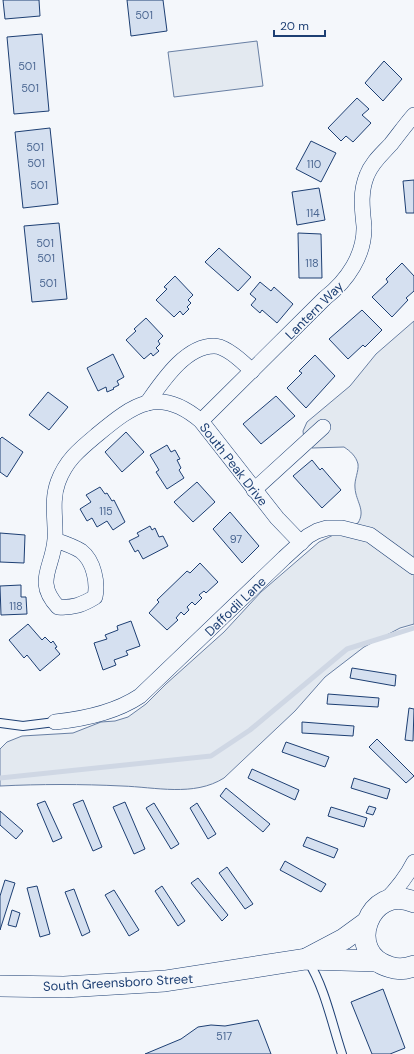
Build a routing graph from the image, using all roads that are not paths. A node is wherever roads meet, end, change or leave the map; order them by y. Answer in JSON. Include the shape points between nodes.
{"nodes":[{"id":1,"x":414,"y":115,"type":"edge"},
{"id":2,"x":252,"y":371,"type":"junction"},
{"id":3,"x":147,"y":403,"type":"junction"},
{"id":4,"x":201,"y":421,"type":"junction"},
{"id":5,"x":323,"y":427,"type":"dead end"},
{"id":6,"x":254,"y":490,"type":"junction"},
{"id":7,"x":55,"y":540,"type":"junction"},
{"id":8,"x":301,"y":543,"type":"junction"},
{"id":9,"x":414,"y":567,"type":"edge"},
{"id":10,"x":56,"y":722,"type":"joint"},
{"id":11,"x":0,"y":723,"type":"edge"},
{"id":12,"x":412,"y":866,"type":"edge"},
{"id":13,"x":414,"y":886,"type":"edge"},
{"id":14,"x":414,"y":902,"type":"edge"},
{"id":15,"x":383,"y":903,"type":"junction"},
{"id":16,"x":366,"y":923,"type":"junction"},
{"id":17,"x":306,"y":959,"type":"junction"},
{"id":18,"x":377,"y":961,"type":"junction"},
{"id":19,"x":411,"y":970,"type":"edge"},
{"id":20,"x":0,"y":986,"type":"edge"},
{"id":21,"x":342,"y":1054,"type":"edge"}],
"edges":[{"from":1,"to":2,"type":"street","name":"Lantern Way","via":[[375,160],[367,174],[361,203],[364,226],[362,243],[349,274],[337,289]]},
{"from":2,"to":3,"type":"street","via":[[238,357],[215,346],[196,349],[165,377]]},
{"from":2,"to":4,"type":"street","name":"Lantern Way"},
{"from":3,"to":4,"type":"street","name":"South Peak Drive","via":[[161,402],[174,405],[187,410]]},
{"from":3,"to":7,"type":"street","name":"South Peak Drive","via":[[122,414],[73,454],[63,468],[53,501]]},
{"from":4,"to":6,"type":"street","name":"South Peak Drive"},
{"from":5,"to":6,"type":"street"},
{"from":6,"to":8,"type":"street","name":"South Peak Drive"},
{"from":7,"to":7,"type":"street","name":"South Peak Drive","via":[[82,552],[90,563],[97,587],[95,597],[84,604],[72,608],[58,607],[48,597],[45,580]]},
{"from":8,"to":9,"type":"street","name":"Daffodil Lane","via":[[317,531],[342,528],[370,535]]},
{"from":8,"to":10,"type":"street","name":"Daffodil Lane","via":[[140,696],[115,709]]},
{"from":10,"to":11,"type":"lane","via":[[23,726]]},
{"from":12,"to":13,"type":"street"},
{"from":12,"to":15,"type":"street","via":[[399,888]]},
{"from":14,"to":15,"type":"main road","via":[[395,899]]},
{"from":15,"to":16,"type":"main road","name":"South Greensboro Street","via":[[370,915]]},
{"from":16,"to":17,"type":"main road","name":"South Greensboro Street","via":[[344,939]]},
{"from":16,"to":18,"type":"main road","via":[[366,944]]},
{"from":17,"to":18,"type":"main road","name":"South Greensboro Street"},
{"from":17,"to":20,"type":"main road","name":"South Greensboro Street","via":[[165,981],[64,987]]},
{"from":17,"to":21,"type":"lane","via":[[314,971]]},
{"from":18,"to":19,"type":"main road","via":[[395,969]]}]}
